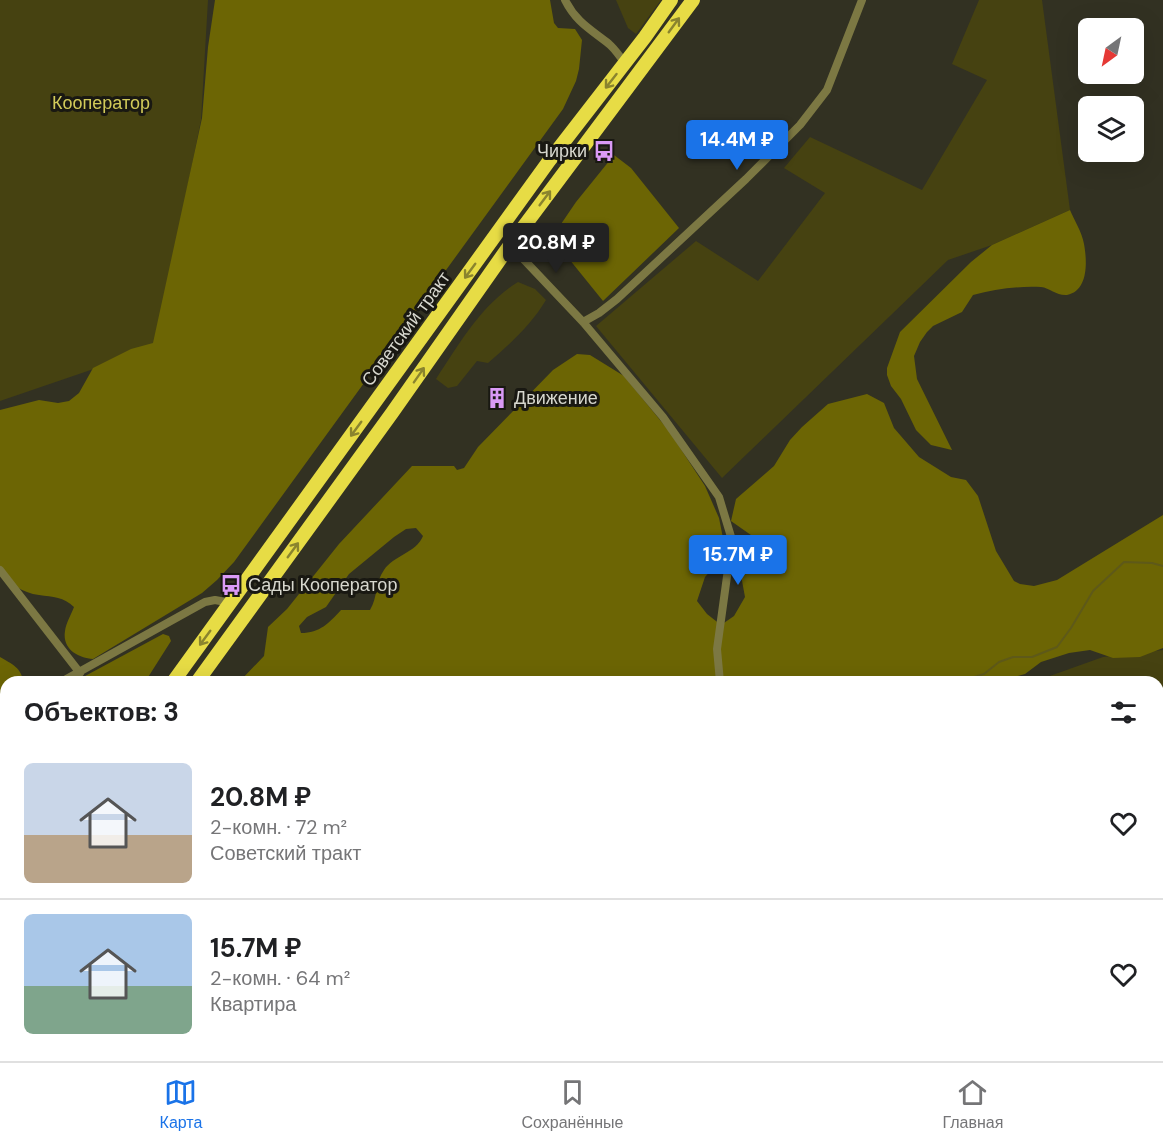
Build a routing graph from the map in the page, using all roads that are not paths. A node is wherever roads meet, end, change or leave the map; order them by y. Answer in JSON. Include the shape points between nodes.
{"nodes":[{"id":1,"x":564,"y":0,"type":"edge"},
{"id":2,"x":671,"y":0,"type":"edge"},
{"id":3,"x":693,"y":0,"type":"edge"},
{"id":4,"x":862,"y":0,"type":"edge"},
{"id":5,"x":625,"y":63,"type":"junction"},
{"id":6,"x":510,"y":245,"type":"junction"},
{"id":7,"x":583,"y":321,"type":"junction"},
{"id":8,"x":0,"y":570,"type":"edge"},
{"id":9,"x":231,"y":603,"type":"junction"},
{"id":10,"x":80,"y":673,"type":"junction"},
{"id":11,"x":74,"y":676,"type":"edge"},
{"id":12,"x":177,"y":676,"type":"edge"},
{"id":13,"x":201,"y":676,"type":"edge"},
{"id":14,"x":719,"y":676,"type":"edge"}],
"edges":[{"from":1,"to":5,"type":"street","via":[[571,14],[611,45]]},
{"from":2,"to":5,"type":"highway","name":"Советский тракт"},
{"from":6,"to":3,"type":"highway","name":"Советский тракт","one_way":true},
{"from":4,"to":7,"type":"street","via":[[827,90],[800,125],[617,299]]},
{"from":5,"to":9,"type":"highway","name":"Советский тракт","one_way":true,"via":[[549,160]]},
{"from":6,"to":7,"type":"street"},
{"from":13,"to":6,"type":"highway","name":"Советский тракт","one_way":true},
{"from":7,"to":14,"type":"street","via":[[663,417],[719,497],[732,540],[717,649]]},
{"from":8,"to":10,"type":"street"},
{"from":9,"to":10,"type":"street","via":[[205,602]]},
{"from":9,"to":12,"type":"highway","name":"Советский тракт","one_way":true},
{"from":10,"to":11,"type":"street"}]}
